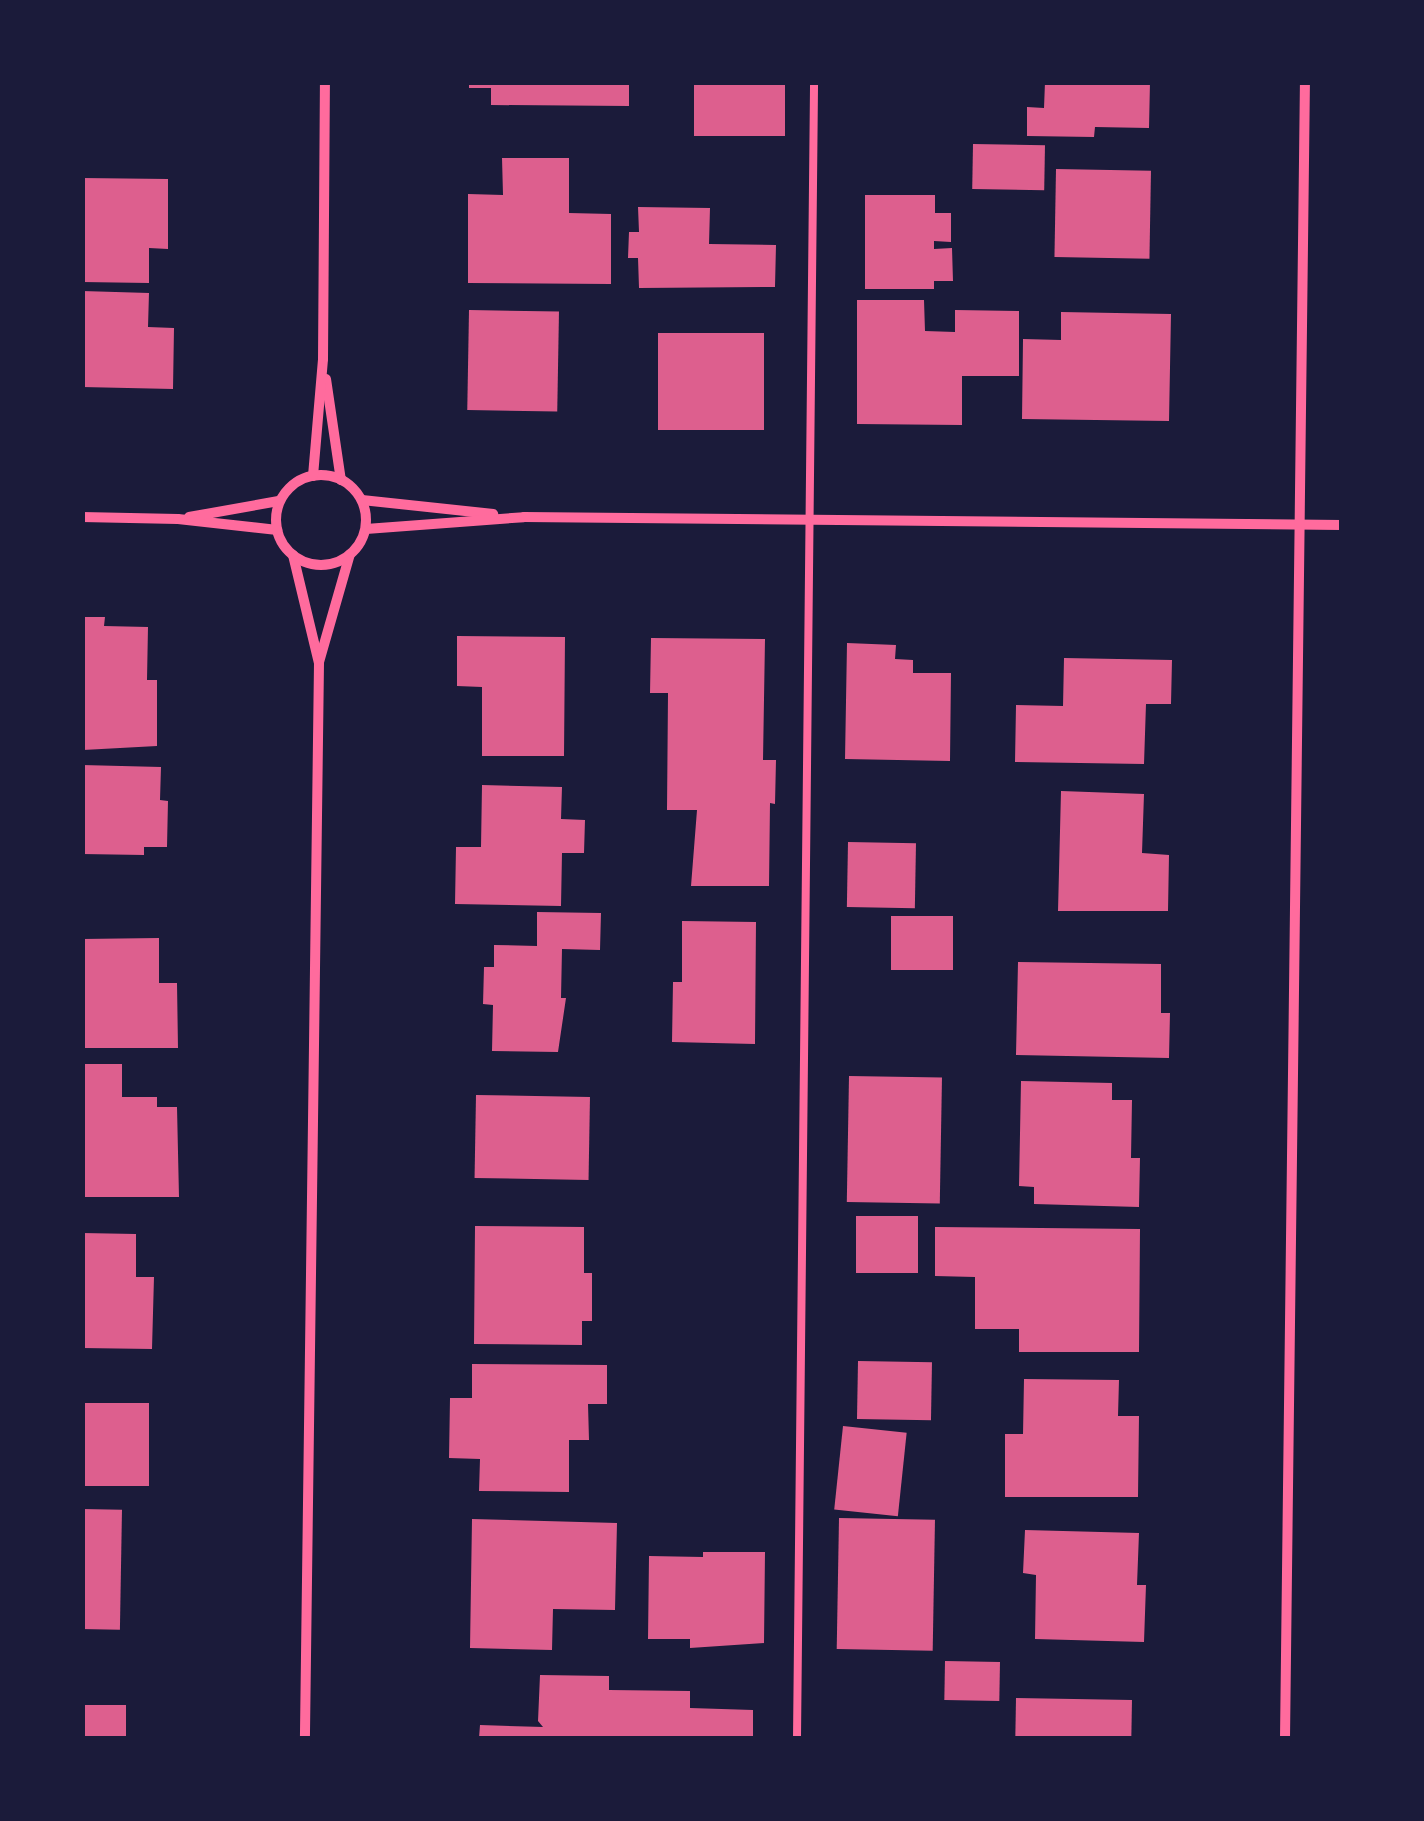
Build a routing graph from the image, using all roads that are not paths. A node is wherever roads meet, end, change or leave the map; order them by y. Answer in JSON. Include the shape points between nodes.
{"nodes":[{"id":1,"x":326,"y":82,"type":"edge"},
{"id":2,"x":814,"y":82,"type":"edge"},
{"id":3,"x":1305,"y":82,"type":"edge"},
{"id":4,"x":322,"y":358,"type":"junction"},
{"id":5,"x":313,"y":476,"type":"junction"},
{"id":6,"x":341,"y":480,"type":"junction"},
{"id":7,"x":362,"y":500,"type":"junction"},
{"id":8,"x":279,"y":501,"type":"junction"},
{"id":9,"x":82,"y":517,"type":"edge"},
{"id":10,"x":524,"y":517,"type":"junction"},
{"id":11,"x":178,"y":519,"type":"junction"},
{"id":12,"x":810,"y":521,"type":"junction"},
{"id":13,"x":1301,"y":524,"type":"junction"},
{"id":14,"x":1342,"y":525,"type":"edge"},
{"id":15,"x":366,"y":528,"type":"junction"},
{"id":16,"x":277,"y":530,"type":"junction"},
{"id":17,"x":350,"y":554,"type":"junction"},
{"id":18,"x":293,"y":556,"type":"junction"},
{"id":19,"x":319,"y":663,"type":"junction"},
{"id":20,"x":305,"y":1738,"type":"edge"},
{"id":21,"x":797,"y":1738,"type":"edge"},
{"id":22,"x":1286,"y":1738,"type":"edge"}],
"edges":[{"from":1,"to":4,"type":"street"},
{"from":2,"to":12,"type":"lane"},
{"from":3,"to":13,"type":"street"},
{"from":4,"to":5,"type":"street"},
{"from":4,"to":6,"type":"street"},
{"from":5,"to":6,"type":"street"},
{"from":5,"to":8,"type":"street"},
{"from":6,"to":7,"type":"street"},
{"from":7,"to":10,"type":"street"},
{"from":7,"to":15,"type":"street"},
{"from":8,"to":11,"type":"street"},
{"from":8,"to":16,"type":"street"},
{"from":9,"to":11,"type":"street"},
{"from":10,"to":12,"type":"street"},
{"from":10,"to":15,"type":"street"},
{"from":11,"to":16,"type":"street"},
{"from":12,"to":13,"type":"street"},
{"from":12,"to":21,"type":"lane"},
{"from":13,"to":14,"type":"street"},
{"from":13,"to":22,"type":"street"},
{"from":15,"to":17,"type":"street"},
{"from":16,"to":18,"type":"street"},
{"from":17,"to":18,"type":"street","via":[[322,566]]},
{"from":17,"to":19,"type":"street"},
{"from":18,"to":19,"type":"street"},
{"from":19,"to":20,"type":"street"}]}
